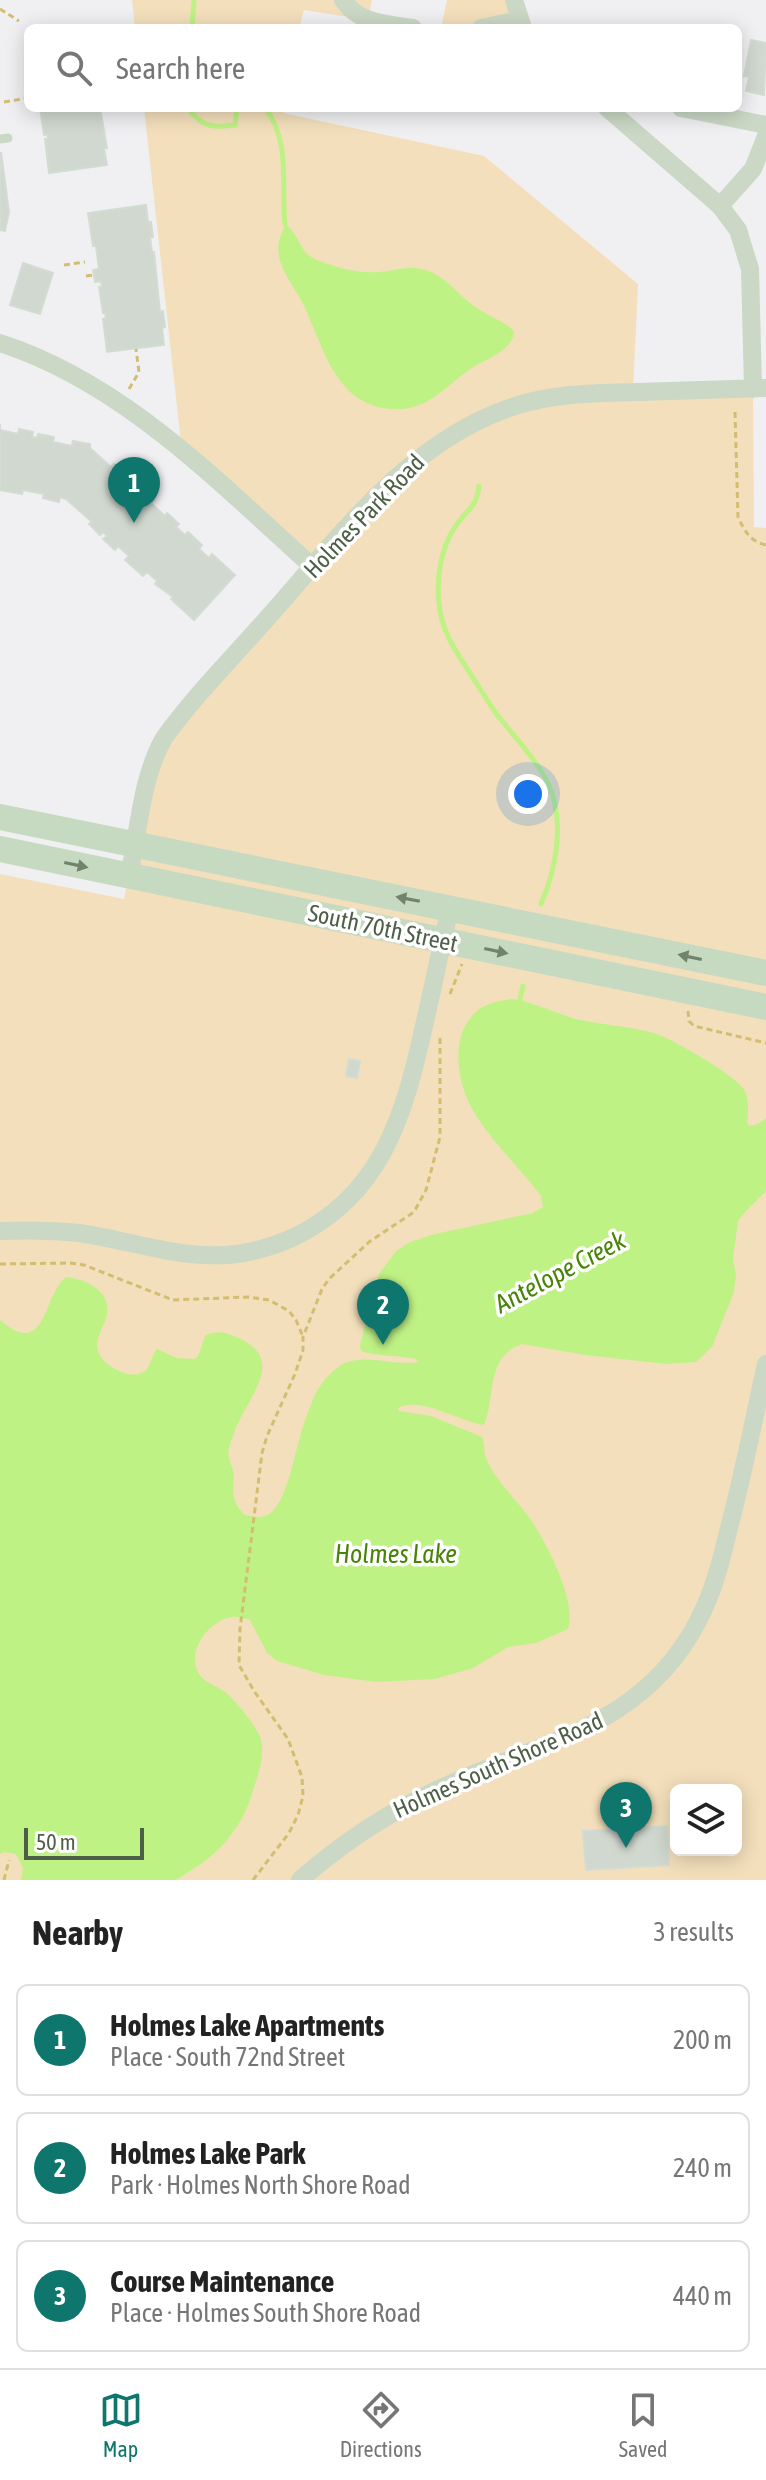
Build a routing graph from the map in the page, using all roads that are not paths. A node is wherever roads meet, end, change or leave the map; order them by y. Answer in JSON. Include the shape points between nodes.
{"nodes":[{"id":1,"x":343,"y":0,"type":"edge"},
{"id":2,"x":514,"y":0,"type":"edge"},
{"id":3,"x":390,"y":24,"type":"edge"},
{"id":4,"x":521,"y":24,"type":"edge"},
{"id":5,"x":612,"y":112,"type":"edge"},
{"id":6,"x":701,"y":112,"type":"edge"},
{"id":7,"x":766,"y":125,"type":"edge"},
{"id":8,"x":766,"y":136,"type":"edge"},
{"id":9,"x":720,"y":206,"type":"junction"},
{"id":10,"x":0,"y":343,"type":"edge"},
{"id":11,"x":760,"y":388,"type":"edge"},
{"id":12,"x":313,"y":567,"type":"junction"},
{"id":13,"x":0,"y":817,"type":"edge"},
{"id":14,"x":136,"y":845,"type":"junction"},
{"id":15,"x":0,"y":849,"type":"edge"},
{"id":16,"x":129,"y":876,"type":"junction"},
{"id":17,"x":450,"y":908,"type":"junction"},
{"id":18,"x":443,"y":940,"type":"junction"},
{"id":19,"x":766,"y":973,"type":"edge"},
{"id":20,"x":766,"y":1007,"type":"edge"},
{"id":21,"x":0,"y":1231,"type":"edge"},
{"id":22,"x":766,"y":1364,"type":"edge"},
{"id":23,"x":300,"y":1880,"type":"edge"}],
"edges":[{"from":1,"to":3,"type":"street","via":[[357,15]]},
{"from":2,"to":4,"type":"street"},
{"from":5,"to":9,"type":"street"},
{"from":6,"to":7,"type":"street"},
{"from":8,"to":9,"type":"street","via":[[753,169]]},
{"from":9,"to":11,"type":"street","via":[[746,249]]},
{"from":10,"to":12,"type":"street","via":[[51,364],[133,411]]},
{"from":11,"to":12,"type":"street","name":"Holmes Park Road","via":[[559,396],[481,419],[417,458]]},
{"from":12,"to":14,"type":"street","name":"Holmes Park Road","via":[[164,738],[150,773]]},
{"from":13,"to":14,"type":"main road","name":"South 70th Street"},
{"from":14,"to":16,"type":"street","name":"Holmes Park Road"},
{"from":17,"to":14,"type":"main road","name":"South 70th Street","one_way":true},
{"from":15,"to":16,"type":"main road","name":"South 70th Street","one_way":true},
{"from":16,"to":18,"type":"main road","name":"South 70th Street"},
{"from":17,"to":18,"type":"street"},
{"from":19,"to":17,"type":"main road","name":"South 70th Street","one_way":true},
{"from":18,"to":20,"type":"main road","name":"South 70th Street","one_way":true},
{"from":18,"to":21,"type":"street","via":[[398,1124],[365,1180],[324,1221],[287,1241],[234,1255],[181,1253],[79,1233]]},
{"from":22,"to":23,"type":"street","name":"Holmes South Shore Road","via":[[716,1578],[698,1621],[662,1673],[587,1729],[387,1815]]}]}
